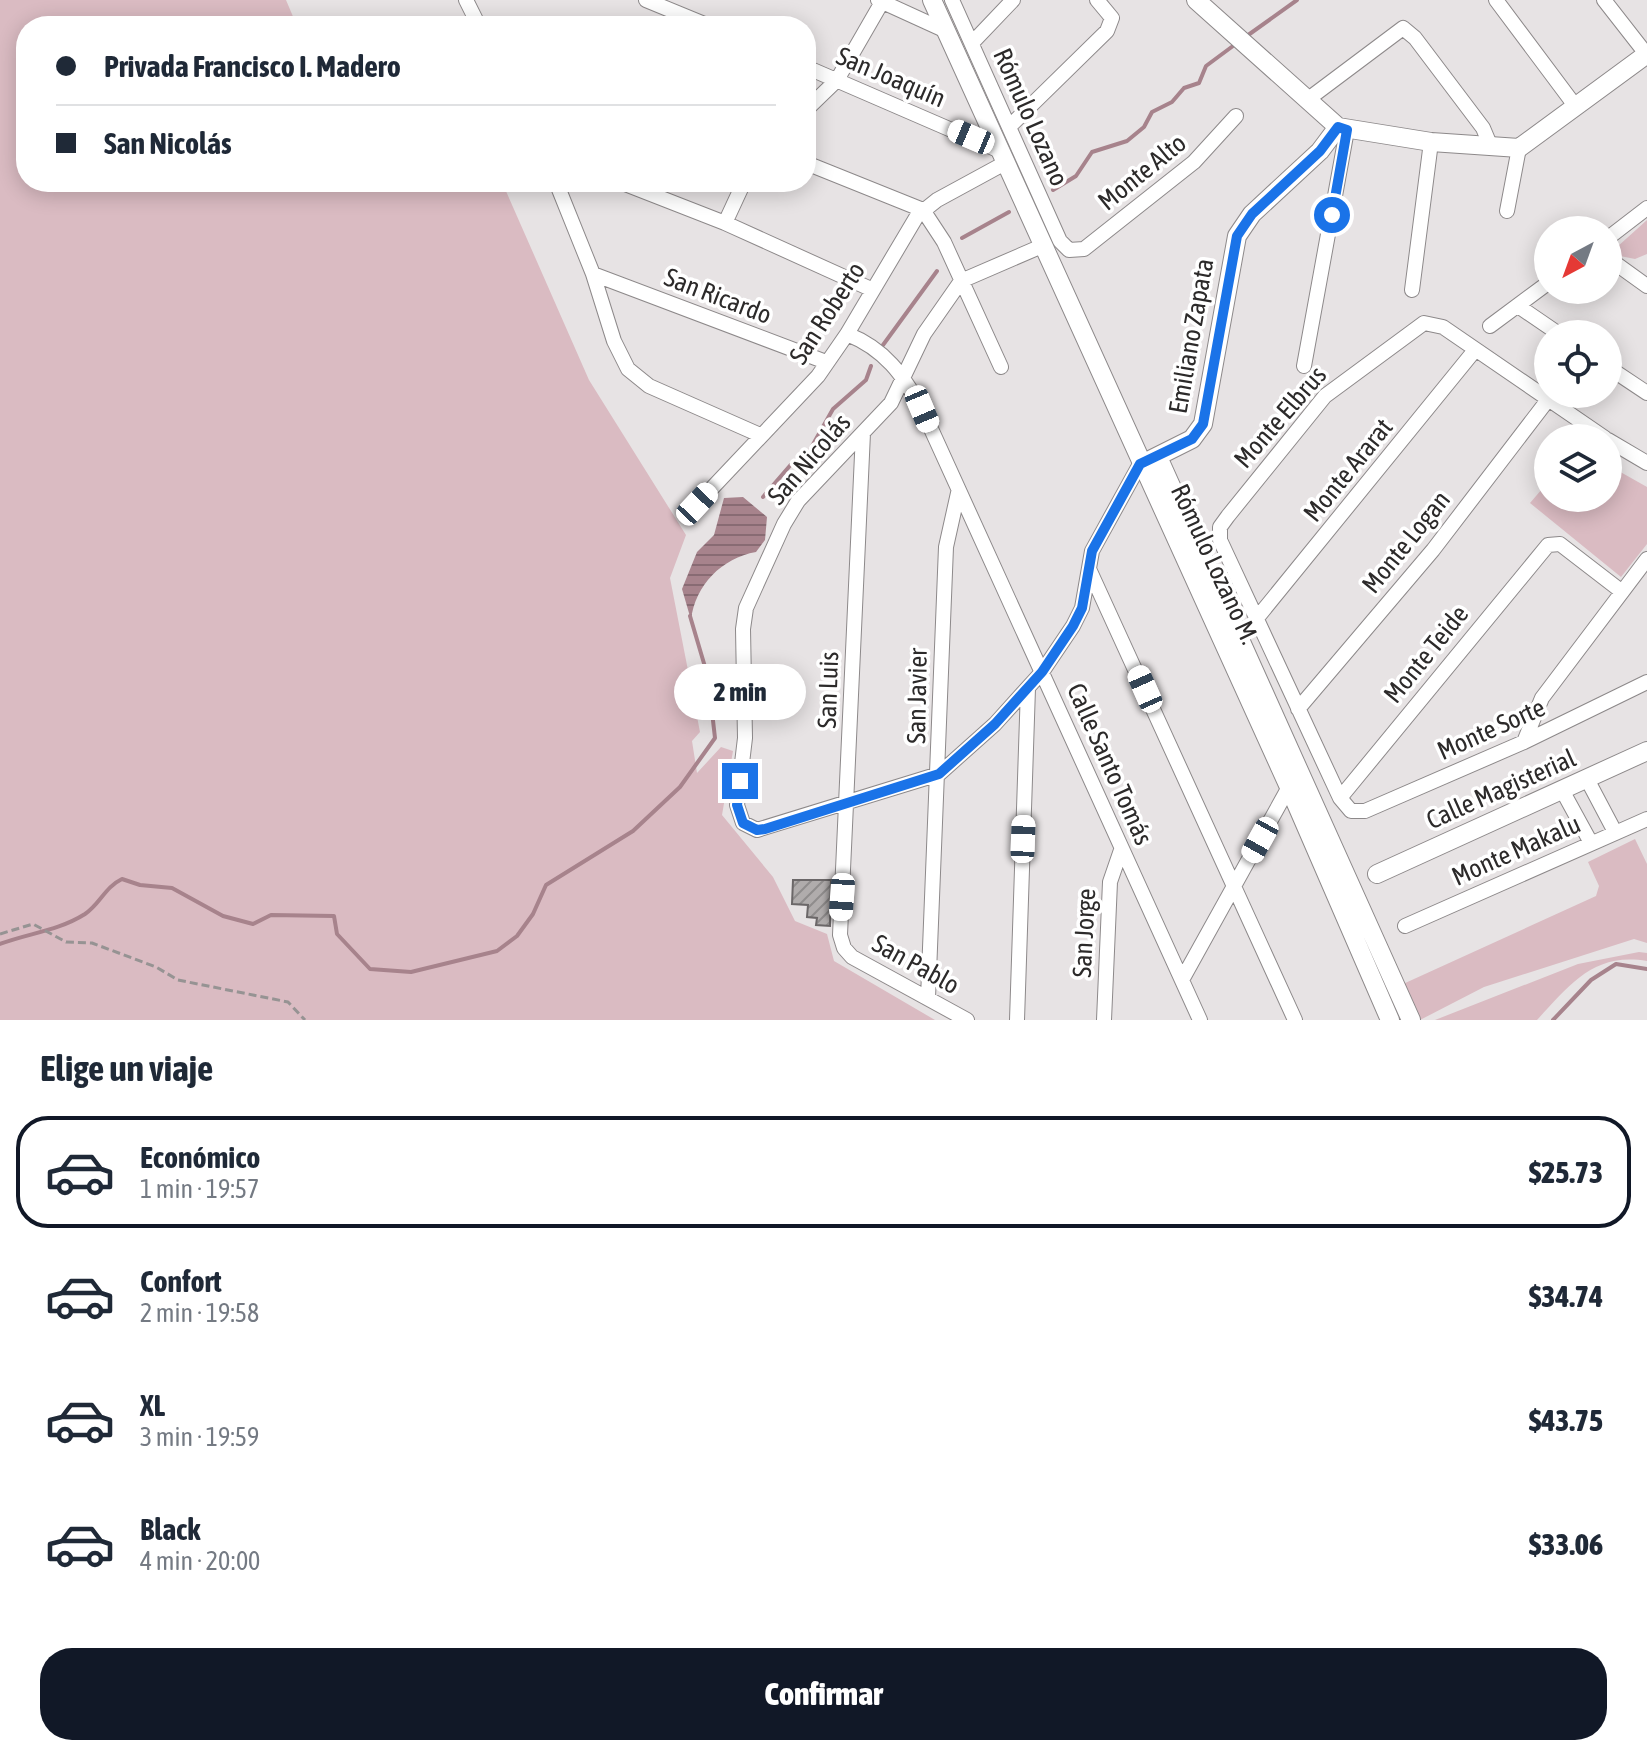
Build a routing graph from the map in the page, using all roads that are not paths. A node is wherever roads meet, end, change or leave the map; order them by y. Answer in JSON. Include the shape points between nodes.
{"nodes":[{"id":1,"x":646,"y":0,"type":"edge"},
{"id":2,"x":932,"y":0,"type":"edge"},
{"id":3,"x":952,"y":0,"type":"edge"},
{"id":4,"x":1013,"y":0,"type":"edge"},
{"id":5,"x":1097,"y":0,"type":"edge"},
{"id":6,"x":1196,"y":0,"type":"edge"},
{"id":7,"x":1496,"y":0,"type":"edge"},
{"id":8,"x":1604,"y":0,"type":"edge"},
{"id":9,"x":880,"y":1,"type":"edge"},
{"id":10,"x":685,"y":16,"type":"edge"},
{"id":11,"x":946,"y":31,"type":"junction"},
{"id":12,"x":972,"y":43,"type":"junction"},
{"id":13,"x":1647,"y":54,"type":"edge"},
{"id":14,"x":816,"y":71,"type":"edge"},
{"id":15,"x":837,"y":80,"type":"junction"},
{"id":16,"x":816,"y":100,"type":"edge"},
{"id":17,"x":1307,"y":100,"type":"junction"},
{"id":18,"x":1576,"y":107,"type":"junction"},
{"id":19,"x":1236,"y":116,"type":"dead end"},
{"id":20,"x":1010,"y":126,"type":"junction"},
{"id":21,"x":1343,"y":128,"type":"junction"},
{"id":22,"x":1431,"y":142,"type":"junction"},
{"id":23,"x":1491,"y":147,"type":"junction"},
{"id":24,"x":1519,"y":148,"type":"junction"},
{"id":25,"x":1003,"y":157,"type":"junction"},
{"id":26,"x":816,"y":167,"type":"edge"},
{"id":27,"x":560,"y":192,"type":"edge"},
{"id":28,"x":646,"y":192,"type":"edge"},
{"id":29,"x":739,"y":192,"type":"edge"},
{"id":30,"x":1647,"y":208,"type":"edge"},
{"id":31,"x":923,"y":210,"type":"junction"},
{"id":32,"x":1507,"y":211,"type":"dead end"},
{"id":33,"x":725,"y":223,"type":"junction"},
{"id":34,"x":1622,"y":227,"type":"edge"},
{"id":35,"x":1042,"y":246,"type":"junction"},
{"id":36,"x":1069,"y":250,"type":"joint"},
{"id":37,"x":1640,"y":271,"type":"edge"},
{"id":38,"x":593,"y":274,"type":"junction"},
{"id":39,"x":961,"y":281,"type":"junction"},
{"id":40,"x":1647,"y":286,"type":"edge"},
{"id":41,"x":873,"y":290,"type":"junction"},
{"id":42,"x":1412,"y":290,"type":"dead end"},
{"id":43,"x":1534,"y":294,"type":"edge"},
{"id":44,"x":1518,"y":306,"type":"junction"},
{"id":45,"x":1538,"y":320,"type":"edge"},
{"id":46,"x":1490,"y":326,"type":"dead end"},
{"id":47,"x":847,"y":334,"type":"junction"},
{"id":48,"x":1475,"y":350,"type":"junction"},
{"id":49,"x":826,"y":362,"type":"junction"},
{"id":50,"x":1304,"y":366,"type":"dead end"},
{"id":51,"x":1001,"y":367,"type":"dead end"},
{"id":52,"x":904,"y":376,"type":"junction"},
{"id":53,"x":1622,"y":376,"type":"edge"},
{"id":54,"x":1534,"y":392,"type":"edge"},
{"id":55,"x":1647,"y":393,"type":"edge"},
{"id":56,"x":1542,"y":408,"type":"edge"},
{"id":57,"x":1558,"y":408,"type":"edge"},
{"id":58,"x":1583,"y":424,"type":"edge"},
{"id":59,"x":863,"y":433,"type":"junction"},
{"id":60,"x":760,"y":435,"type":"junction"},
{"id":61,"x":1622,"y":448,"type":"edge"},
{"id":62,"x":1149,"y":460,"type":"junction"},
{"id":63,"x":1647,"y":463,"type":"edge"},
{"id":64,"x":958,"y":493,"type":"junction"},
{"id":65,"x":697,"y":504,"type":"dead end"},
{"id":66,"x":1647,"y":559,"type":"edge"},
{"id":67,"x":1089,"y":569,"type":"junction"},
{"id":68,"x":1621,"y":591,"type":"junction"},
{"id":69,"x":1257,"y":618,"type":"junction"},
{"id":70,"x":1042,"y":672,"type":"junction"},
{"id":71,"x":1647,"y":682,"type":"edge"},
{"id":72,"x":1028,"y":688,"type":"junction"},
{"id":73,"x":1298,"y":709,"type":"junction"},
{"id":74,"x":1524,"y":742,"type":"junction"},
{"id":75,"x":1647,"y":751,"type":"edge"},
{"id":76,"x":939,"y":774,"type":"junction"},
{"id":77,"x":1587,"y":779,"type":"junction"},
{"id":78,"x":1289,"y":787,"type":"junction"},
{"id":79,"x":1562,"y":790,"type":"junction"},
{"id":80,"x":1340,"y":798,"type":"junction"},
{"id":81,"x":848,"y":803,"type":"junction"},
{"id":82,"x":1645,"y":825,"type":"edge"},
{"id":83,"x":1615,"y":832,"type":"junction"},
{"id":84,"x":1591,"y":843,"type":"junction"},
{"id":85,"x":1121,"y":850,"type":"junction"},
{"id":86,"x":1377,"y":874,"type":"dead end"},
{"id":87,"x":1234,"y":886,"type":"junction"},
{"id":88,"x":1343,"y":893,"type":"junction"},
{"id":89,"x":1405,"y":926,"type":"dead end"},
{"id":90,"x":844,"y":948,"type":"joint"},
{"id":91,"x":1183,"y":978,"type":"junction"},
{"id":92,"x":928,"y":998,"type":"junction"},
{"id":93,"x":967,"y":1020,"type":"edge"},
{"id":94,"x":1017,"y":1020,"type":"edge"},
{"id":95,"x":1104,"y":1020,"type":"edge"},
{"id":96,"x":1200,"y":1020,"type":"edge"},
{"id":97,"x":1295,"y":1020,"type":"edge"},
{"id":98,"x":1390,"y":1020,"type":"edge"},
{"id":99,"x":1411,"y":1020,"type":"edge"}],
"edges":[{"from":1,"to":10,"type":"street"},
{"from":2,"to":11,"type":"street","name":"Rómulo Lozano M."},
{"from":3,"to":12,"type":"street","name":"Rómulo Lozano"},
{"from":4,"to":12,"type":"street"},
{"from":5,"to":20,"type":"street","via":[[1112,18],[1103,36]]},
{"from":6,"to":17,"type":"street"},
{"from":7,"to":18,"type":"street"},
{"from":8,"to":13,"type":"street"},
{"from":9,"to":11,"type":"street"},
{"from":9,"to":15,"type":"street"},
{"from":11,"to":25,"type":"street","name":"Rómulo Lozano M."},
{"from":12,"to":20,"type":"street","name":"Rómulo Lozano"},
{"from":13,"to":18,"type":"street"},
{"from":14,"to":15,"type":"street","name":"San Joaquín"},
{"from":15,"to":16,"type":"street"},
{"from":15,"to":25,"type":"street","name":"San Joaquín"},
{"from":17,"to":21,"type":"street"},
{"from":17,"to":23,"type":"street","via":[[1403,28],[1468,108]]},
{"from":18,"to":24,"type":"street"},
{"from":19,"to":36,"type":"street","name":"Monte Alto","via":[[1194,162],[1084,249]]},
{"from":20,"to":36,"type":"street","name":"Rómulo Lozano","via":[[1060,241]]},
{"from":21,"to":22,"type":"street"},
{"from":21,"to":50,"type":"street"},
{"from":21,"to":62,"type":"street","name":"Emiliano Zapata","via":[[1252,214],[1237,236],[1203,424],[1192,439]]},
{"from":22,"to":23,"type":"street"},
{"from":22,"to":42,"type":"street"},
{"from":23,"to":24,"type":"street"},
{"from":24,"to":32,"type":"street"},
{"from":25,"to":31,"type":"street","name":"San Roberto"},
{"from":25,"to":35,"type":"street","name":"Rómulo Lozano M."},
{"from":26,"to":31,"type":"street"},
{"from":27,"to":38,"type":"street"},
{"from":28,"to":33,"type":"street"},
{"from":29,"to":33,"type":"street"},
{"from":30,"to":34,"type":"street"},
{"from":31,"to":39,"type":"street"},
{"from":31,"to":41,"type":"street","name":"San Roberto"},
{"from":33,"to":41,"type":"street"},
{"from":35,"to":39,"type":"street","name":"San Nicolás"},
{"from":35,"to":62,"type":"street","name":"Rómulo Lozano M."},
{"from":37,"to":40,"type":"street"},
{"from":38,"to":49,"type":"street","name":"San Ricardo"},
{"from":38,"to":60,"type":"street","via":[[628,369],[649,386]]},
{"from":39,"to":51,"type":"street"},
{"from":39,"to":52,"type":"street","name":"San Nicolás","via":[[936,314]]},
{"from":41,"to":47,"type":"street","name":"San Roberto"},
{"from":43,"to":44,"type":"street"},
{"from":44,"to":45,"type":"street"},
{"from":44,"to":46,"type":"street"},
{"from":47,"to":49,"type":"street","name":"San Roberto"},
{"from":47,"to":52,"type":"street","name":"Calle Santo Tomás","via":[[884,355]]},
{"from":48,"to":54,"type":"street"},
{"from":48,"to":69,"type":"street","name":"Monte Ararat"},
{"from":48,"to":69,"type":"street","name":"Monte Elbrus","via":[[1431,322],[1412,329],[1325,396],[1219,533]]},
{"from":49,"to":60,"type":"street","name":"San Roberto"},
{"from":52,"to":59,"type":"street","name":"San Nicolás","via":[[891,403]]},
{"from":52,"to":64,"type":"street","name":"Calle Santo Tomás"},
{"from":53,"to":55,"type":"street"},
{"from":56,"to":73,"type":"street","name":"Monte Logan","via":[[1433,550]]},
{"from":57,"to":58,"type":"street"},
{"from":59,"to":81,"type":"street","name":"San Luis"},
{"from":59,"to":81,"type":"street","name":"San Nicolás","via":[[798,501],[746,608],[745,738],[737,805],[743,823],[757,830]]},
{"from":60,"to":65,"type":"street","name":"San Roberto"},
{"from":61,"to":63,"type":"street"},
{"from":62,"to":67,"type":"street","via":[[1098,538]]},
{"from":62,"to":78,"type":"street","name":"Rómulo Lozano M."},
{"from":62,"to":88,"type":"street"},
{"from":64,"to":70,"type":"street","name":"Calle Santo Tomás"},
{"from":64,"to":76,"type":"street","name":"San Javier","via":[[946,547]]},
{"from":66,"to":68,"type":"street"},
{"from":67,"to":70,"type":"street","via":[[1082,608]]},
{"from":67,"to":87,"type":"street"},
{"from":68,"to":74,"type":"street","via":[[1542,698]]},
{"from":68,"to":80,"type":"street","name":"Monte Teide","via":[[1552,542]]},
{"from":69,"to":73,"type":"street"},
{"from":70,"to":72,"type":"street"},
{"from":70,"to":85,"type":"street","name":"Calle Santo Tomás"},
{"from":71,"to":74,"type":"street","name":"Monte Sorte"},
{"from":72,"to":76,"type":"street"},
{"from":72,"to":94,"type":"street"},
{"from":73,"to":80,"type":"street"},
{"from":74,"to":80,"type":"street","name":"Monte Sorte","via":[[1365,811],[1351,811]]},
{"from":75,"to":77,"type":"street","name":"Calle Magisterial"},
{"from":76,"to":81,"type":"street"},
{"from":76,"to":92,"type":"street","name":"San Javier"},
{"from":77,"to":79,"type":"street","name":"Calle Magisterial"},
{"from":77,"to":83,"type":"street"},
{"from":78,"to":87,"type":"street"},
{"from":78,"to":88,"type":"street","name":"Rómulo Lozano M."},
{"from":79,"to":84,"type":"street"},
{"from":79,"to":86,"type":"street","name":"Calle Magisterial"},
{"from":81,"to":90,"type":"street","name":"San Luis","via":[[840,929]]},
{"from":82,"to":83,"type":"street","name":"Monte Makalu"},
{"from":83,"to":84,"type":"street","name":"Monte Makalu"},
{"from":84,"to":89,"type":"street","name":"Monte Makalu"},
{"from":85,"to":91,"type":"street","name":"Calle Santo Tomás"},
{"from":85,"to":95,"type":"street","name":"San Jorge","via":[[1110,882]]},
{"from":87,"to":91,"type":"street"},
{"from":87,"to":97,"type":"street"},
{"from":88,"to":98,"type":"street","name":"Rómulo Lozano M."},
{"from":88,"to":99,"type":"street"},
{"from":90,"to":92,"type":"street","name":"San Pablo"},
{"from":91,"to":96,"type":"street","name":"Calle Santo Tomás"},
{"from":92,"to":93,"type":"street","name":"San Pablo"}]}
